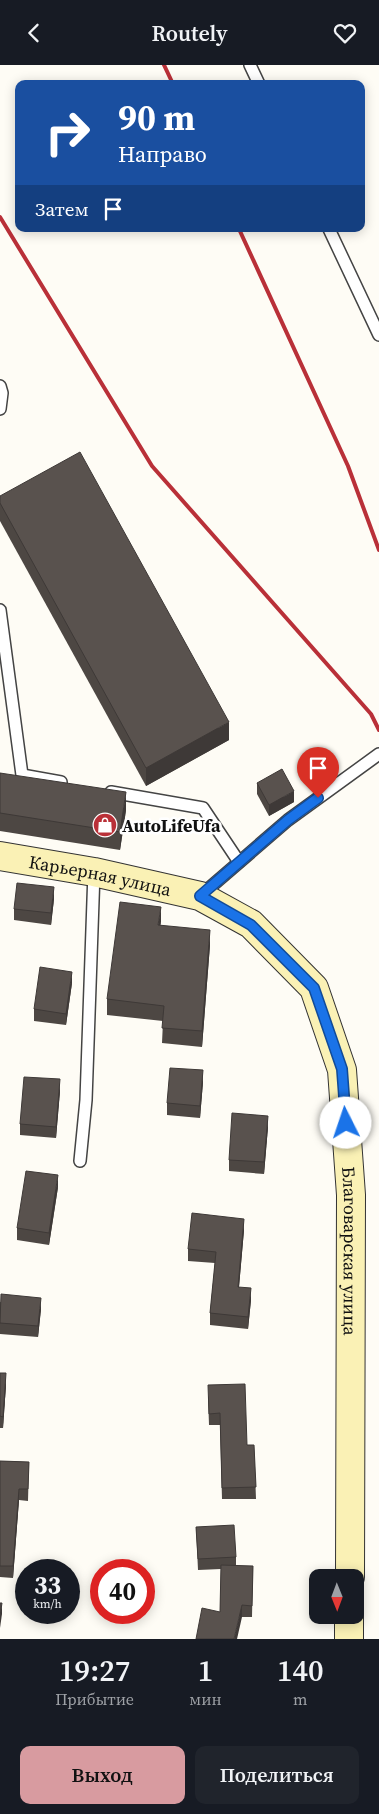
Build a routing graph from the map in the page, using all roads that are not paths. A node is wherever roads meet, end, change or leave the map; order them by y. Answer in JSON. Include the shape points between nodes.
{"nodes":[{"id":1,"x":250,"y":65,"type":"edge"},
{"id":2,"x":258,"y":80,"type":"edge"},
{"id":3,"x":330,"y":232,"type":"edge"},
{"id":4,"x":379,"y":335,"type":"edge"},
{"id":5,"x":0,"y":386,"type":"edge"},
{"id":6,"x":0,"y":409,"type":"edge"},
{"id":7,"x":0,"y":610,"type":"edge"},
{"id":8,"x":379,"y":754,"type":"edge"},
{"id":9,"x":70,"y":784,"type":"edge"},
{"id":10,"x":98,"y":789,"type":"edge"},
{"id":11,"x":0,"y":856,"type":"edge"},
{"id":12,"x":238,"y":863,"type":"junction"},
{"id":13,"x":94,"y":872,"type":"junction"},
{"id":14,"x":200,"y":896,"type":"junction"},
{"id":15,"x":80,"y":1161,"type":"dead end"},
{"id":16,"x":350,"y":1569,"type":"edge"},
{"id":17,"x":349,"y":1624,"type":"edge"},
{"id":18,"x":349,"y":1639,"type":"edge"}],
"edges":[{"from":1,"to":2,"type":"lane"},
{"from":3,"to":4,"type":"lane"},
{"from":5,"to":6,"type":"lane"},
{"from":7,"to":9,"type":"lane","via":[[22,775]]},
{"from":8,"to":12,"type":"lane","via":[[288,820]]},
{"from":10,"to":12,"type":"lane","via":[[203,808]]},
{"from":11,"to":13,"type":"street","name":"Карьерная улица"},
{"from":12,"to":14,"type":"lane"},
{"from":13,"to":14,"type":"street","name":"Карьерная улица"},
{"from":13,"to":15,"type":"lane","via":[[86,1100]]},
{"from":14,"to":16,"type":"street","name":"Благоварская улица","via":[[251,925],[314,988],[342,1069],[352,1195]]},
{"from":17,"to":18,"type":"street"}]}
